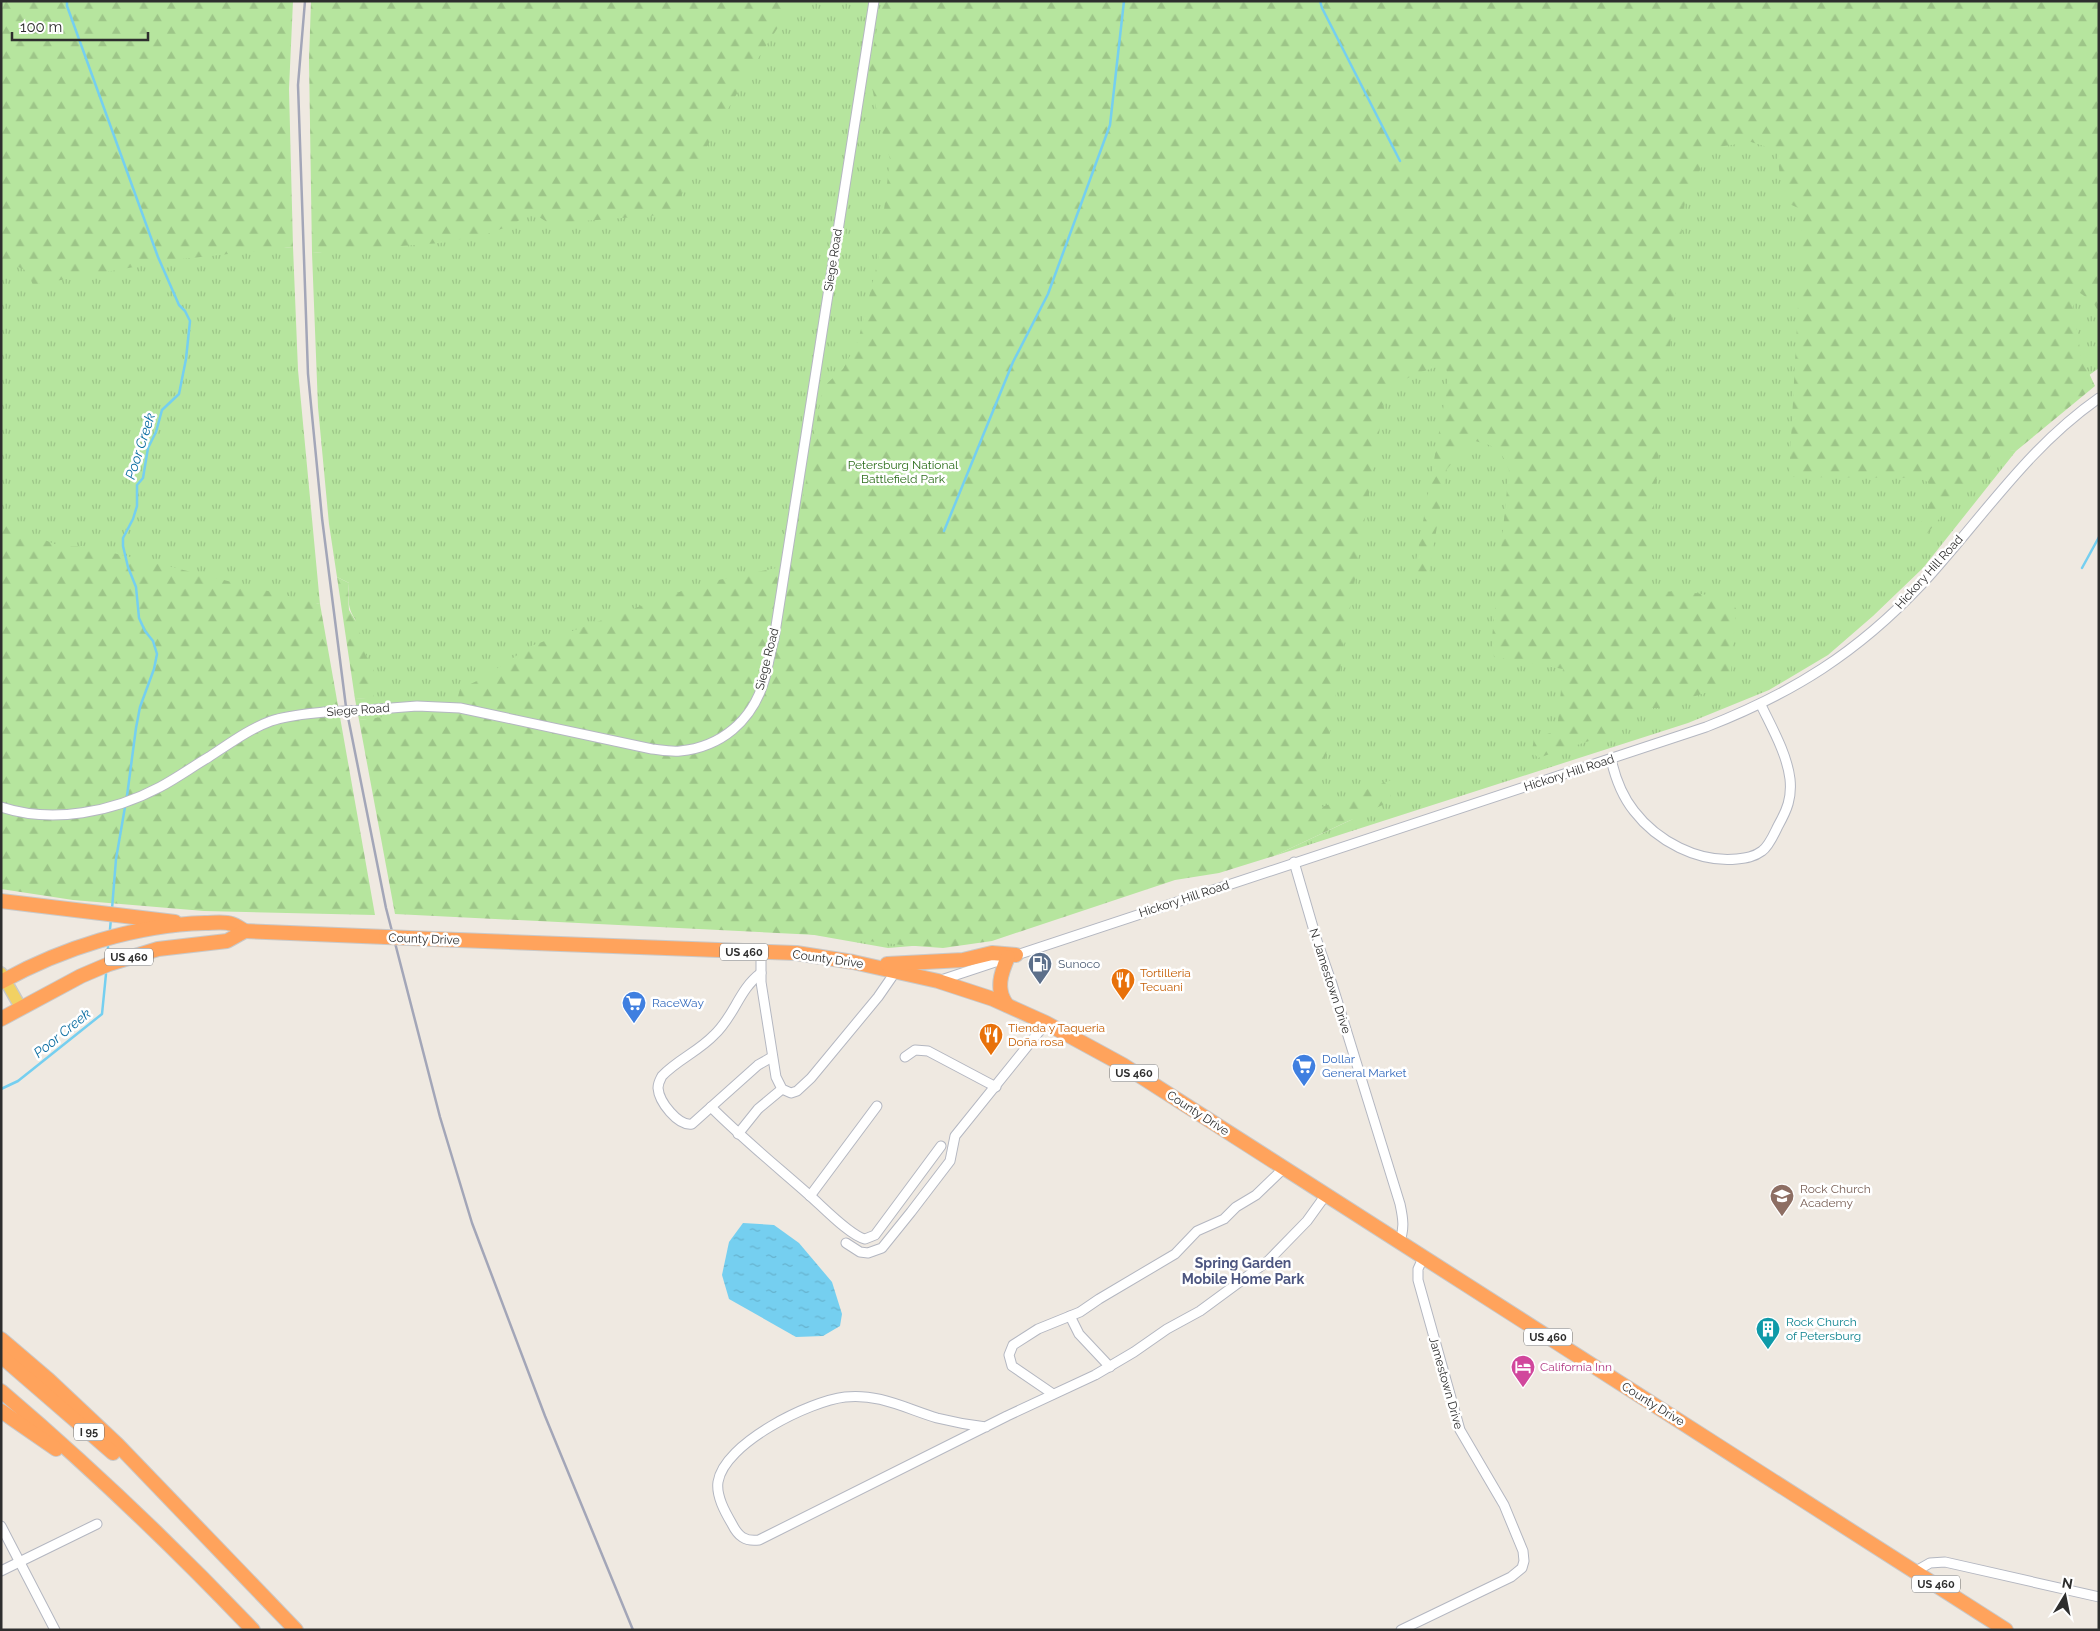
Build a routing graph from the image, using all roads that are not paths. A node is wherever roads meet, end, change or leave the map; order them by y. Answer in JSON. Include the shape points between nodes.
{"nodes":[{"id":1,"x":874,"y":1,"type":"edge"},
{"id":2,"x":2099,"y":398,"type":"edge"},
{"id":3,"x":1761,"y":705,"type":"junction"},
{"id":4,"x":1611,"y":759,"type":"junction"},
{"id":5,"x":1,"y":807,"type":"edge"},
{"id":6,"x":1294,"y":862,"type":"junction"},
{"id":7,"x":1,"y":901,"type":"edge"},
{"id":8,"x":188,"y":924,"type":"junction"},
{"id":9,"x":245,"y":931,"type":"junction"},
{"id":10,"x":761,"y":952,"type":"junction"},
{"id":11,"x":1012,"y":956,"type":"junction"},
{"id":12,"x":869,"y":965,"type":"junction"},
{"id":13,"x":896,"y":971,"type":"junction"},
{"id":14,"x":761,"y":973,"type":"junction"},
{"id":15,"x":3,"y":978,"type":"edge"},
{"id":16,"x":938,"y":981,"type":"junction"},
{"id":17,"x":1007,"y":1005,"type":"junction"},
{"id":18,"x":21,"y":1008,"type":"junction"},
{"id":19,"x":2,"y":1019,"type":"edge"},
{"id":20,"x":1046,"y":1023,"type":"junction"},
{"id":21,"x":905,"y":1056,"type":"dead end"},
{"id":22,"x":772,"y":1057,"type":"junction"},
{"id":23,"x":996,"y":1086,"type":"junction"},
{"id":24,"x":782,"y":1089,"type":"junction"},
{"id":25,"x":877,"y":1106,"type":"dead end"},
{"id":26,"x":710,"y":1108,"type":"junction"},
{"id":27,"x":738,"y":1134,"type":"junction"},
{"id":28,"x":941,"y":1146,"type":"dead end"},
{"id":29,"x":1283,"y":1169,"type":"junction"},
{"id":30,"x":810,"y":1196,"type":"junction"},
{"id":31,"x":1325,"y":1196,"type":"junction"},
{"id":32,"x":1399,"y":1242,"type":"junction"},
{"id":33,"x":846,"y":1243,"type":"dead end"},
{"id":34,"x":1424,"y":1258,"type":"junction"},
{"id":35,"x":1070,"y":1316,"type":"junction"},
{"id":36,"x":1,"y":1339,"type":"edge"},
{"id":37,"x":1,"y":1356,"type":"edge"},
{"id":38,"x":1110,"y":1367,"type":"junction"},
{"id":39,"x":1,"y":1391,"type":"edge"},
{"id":40,"x":1053,"y":1394,"type":"junction"},
{"id":41,"x":1,"y":1411,"type":"edge"},
{"id":42,"x":986,"y":1427,"type":"junction"},
{"id":43,"x":109,"y":1487,"type":"junction"},
{"id":44,"x":176,"y":1508,"type":"junction"},
{"id":45,"x":97,"y":1524,"type":"dead end"},
{"id":46,"x":1,"y":1526,"type":"edge"},
{"id":47,"x":20,"y":1561,"type":"junction"},
{"id":48,"x":1,"y":1571,"type":"edge"},
{"id":49,"x":1916,"y":1571,"type":"junction"},
{"id":50,"x":2099,"y":1597,"type":"edge"},
{"id":51,"x":56,"y":1630,"type":"edge"},
{"id":52,"x":253,"y":1630,"type":"edge"},
{"id":53,"x":296,"y":1630,"type":"edge"},
{"id":54,"x":1401,"y":1630,"type":"edge"},
{"id":55,"x":2006,"y":1630,"type":"edge"}],
"edges":[{"from":1,"to":5,"type":"street","name":"Siege Road","bridge":true,"via":[[774,639],[764,682],[740,724],[721,739],[679,751],[652,749],[460,708],[418,706],[324,712],[290,716],[255,728],[142,796],[101,809],[54,814]]},
{"from":2,"to":3,"type":"street","name":"Hickory Hill Road","via":[[2037,449],[1923,582],[1886,620],[1823,670]]},
{"from":3,"to":4,"type":"street","name":"Hickory Hill Road"},
{"from":3,"to":4,"type":"street","via":[[1785,759],[1790,779],[1789,806],[1762,851],[1750,858],[1721,861],[1692,853],[1653,831],[1634,810],[1618,783]]},
{"from":4,"to":6,"type":"street","name":"Hickory Hill Road"},
{"from":6,"to":11,"type":"street","name":"Hickory Hill Road"},
{"from":6,"to":32,"type":"street","name":"N. Jamestown Drive","via":[[1400,1204],[1404,1221]]},
{"from":7,"to":8,"type":"highway"},
{"from":8,"to":9,"type":"highway","name":"County Drive","number":"US 460","via":[[230,923]]},
{"from":8,"to":15,"type":"highway","name":"County Drive","number":"US 460","via":[[102,940]]},
{"from":9,"to":10,"type":"highway","name":"County Drive","number":"US 460","bridge":true},
{"from":9,"to":18,"type":"highway","name":"County Drive","number":"US 460","via":[[227,941],[158,949],[109,964]]},
{"from":10,"to":12,"type":"highway","name":"County Drive","number":"US 460","via":[[803,954]]},
{"from":10,"to":14,"type":"street"},
{"from":11,"to":12,"type":"highway","via":[[992,953],[963,960]]},
{"from":11,"to":16,"type":"street","name":"Hickory Hill Road"},
{"from":11,"to":17,"type":"highway","via":[[999,984]]},
{"from":12,"to":13,"type":"highway","name":"County Drive","number":"US 460"},
{"from":13,"to":16,"type":"highway","name":"County Drive","number":"US 460"},
{"from":13,"to":24,"type":"street","via":[[811,1078],[797,1091],[791,1093]]},
{"from":14,"to":22,"type":"street"},
{"from":14,"to":26,"type":"street","via":[[748,984],[728,1021],[715,1035],[664,1073],[659,1082],[663,1101],[684,1123],[692,1124]]},
{"from":15,"to":18,"type":"main road"},
{"from":16,"to":17,"type":"highway","name":"County Drive","number":"US 460"},
{"from":17,"to":20,"type":"highway","name":"County Drive","number":"US 460"},
{"from":18,"to":19,"type":"highway","number":"US 460"},
{"from":20,"to":23,"type":"street"},
{"from":20,"to":29,"type":"highway","name":"County Drive","number":"US 460","via":[[1123,1065]]},
{"from":21,"to":23,"type":"street","via":[[915,1050],[928,1051]]},
{"from":22,"to":24,"type":"street"},
{"from":22,"to":26,"type":"street","via":[[758,1065]]},
{"from":23,"to":33,"type":"street","via":[[955,1136],[950,1161],[882,1248],[860,1252]]},
{"from":24,"to":27,"type":"street"},
{"from":25,"to":30,"type":"street"},
{"from":26,"to":27,"type":"street"},
{"from":27,"to":30,"type":"street"},
{"from":28,"to":30,"type":"street","via":[[870,1238],[857,1236]]},
{"from":29,"to":31,"type":"highway","name":"County Drive","number":"US 460"},
{"from":29,"to":35,"type":"street","via":[[1224,1219],[1197,1231],[1175,1254]]},
{"from":31,"to":32,"type":"highway","name":"County Drive","number":"US 460"},
{"from":31,"to":38,"type":"street","via":[[1307,1221],[1268,1261],[1200,1311],[1167,1328]]},
{"from":32,"to":34,"type":"highway","name":"County Drive","number":"US 460"},
{"from":34,"to":49,"type":"highway","name":"County Drive","number":"US 460"},
{"from":34,"to":54,"type":"street","name":"Jamestown Drive","via":[[1418,1268],[1418,1280],[1460,1430],[1504,1505],[1523,1551],[1524,1562],[1518,1573],[1511,1577]]},
{"from":35,"to":38,"type":"street","via":[[1079,1334]]},
{"from":35,"to":40,"type":"street","via":[[1024,1338],[1013,1345],[1008,1355],[1012,1366]]},
{"from":36,"to":44,"type":"highway","via":[[90,1418]]},
{"from":37,"to":44,"type":"highway","number":"I 95"},
{"from":38,"to":40,"type":"street"},
{"from":39,"to":43,"type":"highway","number":"I 95"},
{"from":40,"to":42,"type":"street"},
{"from":41,"to":43,"type":"highway"},
{"from":42,"to":42,"type":"street","via":[[759,1540],[746,1539],[736,1532],[718,1491],[720,1474],[742,1445],[767,1428],[831,1399],[872,1398],[938,1418]]},
{"from":43,"to":52,"type":"highway","number":"I 95"},
{"from":44,"to":53,"type":"highway","number":"I 95"},
{"from":45,"to":47,"type":"street"},
{"from":46,"to":47,"type":"street"},
{"from":47,"to":48,"type":"street"},
{"from":47,"to":51,"type":"street"},
{"from":49,"to":50,"type":"street","via":[[1930,1563],[1945,1562]]},
{"from":49,"to":55,"type":"highway","name":"County Drive","number":"US 460"}]}
